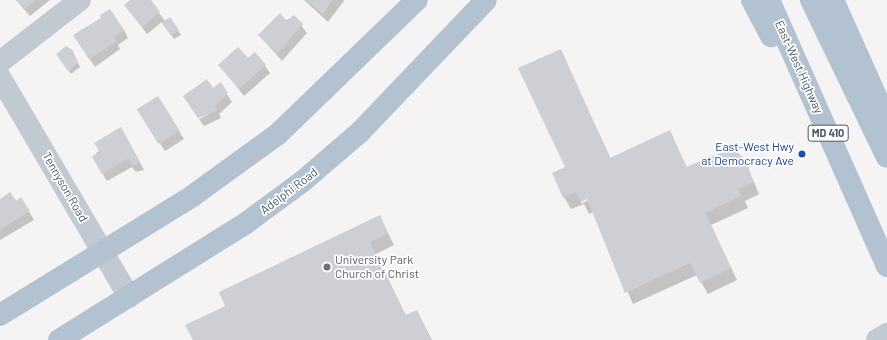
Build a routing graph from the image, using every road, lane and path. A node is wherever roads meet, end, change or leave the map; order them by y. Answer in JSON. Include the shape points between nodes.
{"nodes":[{"id":1,"x":80,"y":0,"type":"edge"},
{"id":2,"x":417,"y":0,"type":"edge"},
{"id":3,"x":486,"y":0,"type":"edge"},
{"id":4,"x":752,"y":0,"type":"edge"},
{"id":5,"x":769,"y":0,"type":"edge"},
{"id":6,"x":811,"y":0,"type":"edge"},
{"id":7,"x":832,"y":0,"type":"edge"},
{"id":8,"x":0,"y":62,"type":"edge"},
{"id":9,"x":0,"y":77,"type":"edge"},
{"id":10,"x":887,"y":121,"type":"edge"},
{"id":11,"x":887,"y":157,"type":"edge"},
{"id":12,"x":855,"y":193,"type":"junction"},
{"id":13,"x":102,"y":251,"type":"junction"},
{"id":14,"x":887,"y":266,"type":"edge"},
{"id":15,"x":129,"y":297,"type":"junction"},
{"id":16,"x":0,"y":315,"type":"edge"},
{"id":17,"x":887,"y":334,"type":"edge"},
{"id":18,"x":59,"y":340,"type":"edge"},
{"id":19,"x":877,"y":340,"type":"edge"}],
"edges":[{"from":1,"to":8,"type":"street"},
{"from":2,"to":13,"type":"main road","via":[[278,134],[191,197]]},
{"from":3,"to":15,"type":"main road","name":"Adelphi Road","via":[[331,158],[246,223]]},
{"from":4,"to":12,"type":"main road"},
{"from":5,"to":12,"type":"main road","name":"East-West Highway","number":"MD 410"},
{"from":6,"to":11,"type":"main road"},
{"from":7,"to":10,"type":"main road"},
{"from":9,"to":13,"type":"street","name":"Tennyson Road"},
{"from":12,"to":14,"type":"main road","name":"East-West Highway","number":"MD 410"},
{"from":13,"to":15,"type":"street","name":"Tennyson Road"},
{"from":13,"to":16,"type":"main road"},
{"from":15,"to":18,"type":"main road","name":"Adelphi Road"},
{"from":17,"to":19,"type":"street"}]}
